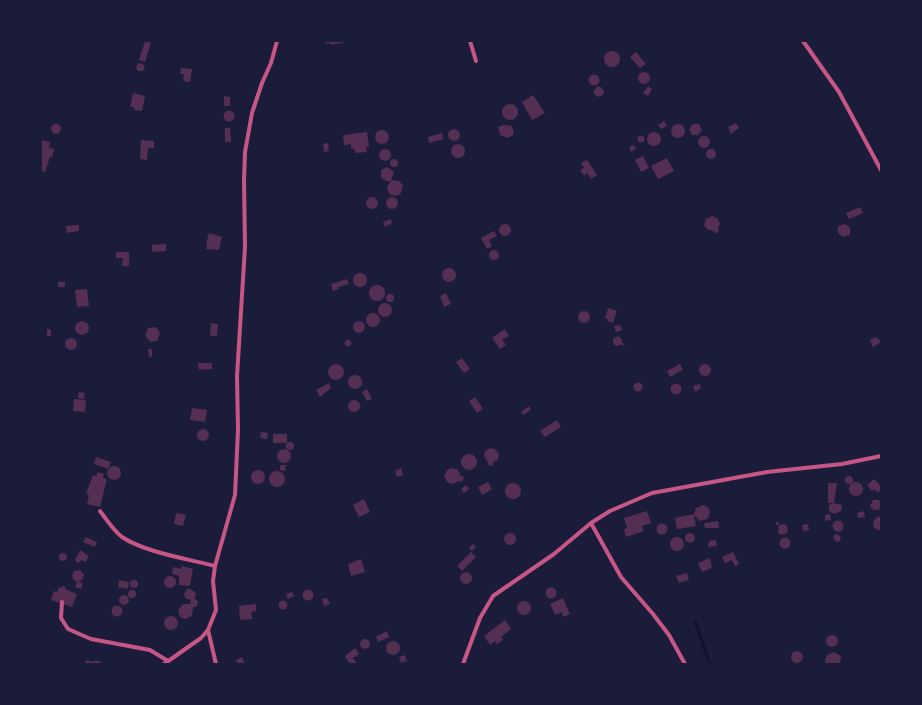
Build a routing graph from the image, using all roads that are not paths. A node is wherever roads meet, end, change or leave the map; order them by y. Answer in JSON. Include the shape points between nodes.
{"nodes":[{"id":1,"x":277,"y":41,"type":"edge"},
{"id":2,"x":470,"y":41,"type":"edge"},
{"id":3,"x":803,"y":41,"type":"edge"},
{"id":4,"x":476,"y":61,"type":"dead end"},
{"id":5,"x":881,"y":170,"type":"edge"},
{"id":6,"x":881,"y":456,"type":"edge"},
{"id":7,"x":100,"y":511,"type":"dead end"},
{"id":8,"x":591,"y":523,"type":"junction"},
{"id":9,"x":215,"y":566,"type":"junction"},
{"id":10,"x":62,"y":602,"type":"dead end"},
{"id":11,"x":208,"y":630,"type":"junction"},
{"id":12,"x":166,"y":663,"type":"edge"},
{"id":13,"x":216,"y":664,"type":"edge"},
{"id":14,"x":463,"y":664,"type":"edge"},
{"id":15,"x":685,"y":664,"type":"edge"}],
"edges":[{"from":1,"to":9,"type":"street","via":[[252,113],[245,152],[235,495]]},
{"from":2,"to":4,"type":"street"},
{"from":3,"to":5,"type":"street","via":[[839,92]]},
{"from":6,"to":8,"type":"street","via":[[842,464],[767,472],[652,493],[610,511]]},
{"from":7,"to":9,"type":"street","via":[[115,531],[124,538],[151,550]]},
{"from":8,"to":14,"type":"street","via":[[554,554],[493,596],[480,618]]},
{"from":8,"to":15,"type":"street","via":[[621,577],[653,614]]},
{"from":9,"to":11,"type":"street","via":[[213,581],[216,610]]},
{"from":10,"to":12,"type":"street","via":[[61,618],[68,629],[91,638],[150,650]]},
{"from":11,"to":12,"type":"street","via":[[193,645]]},
{"from":11,"to":13,"type":"street"}]}
